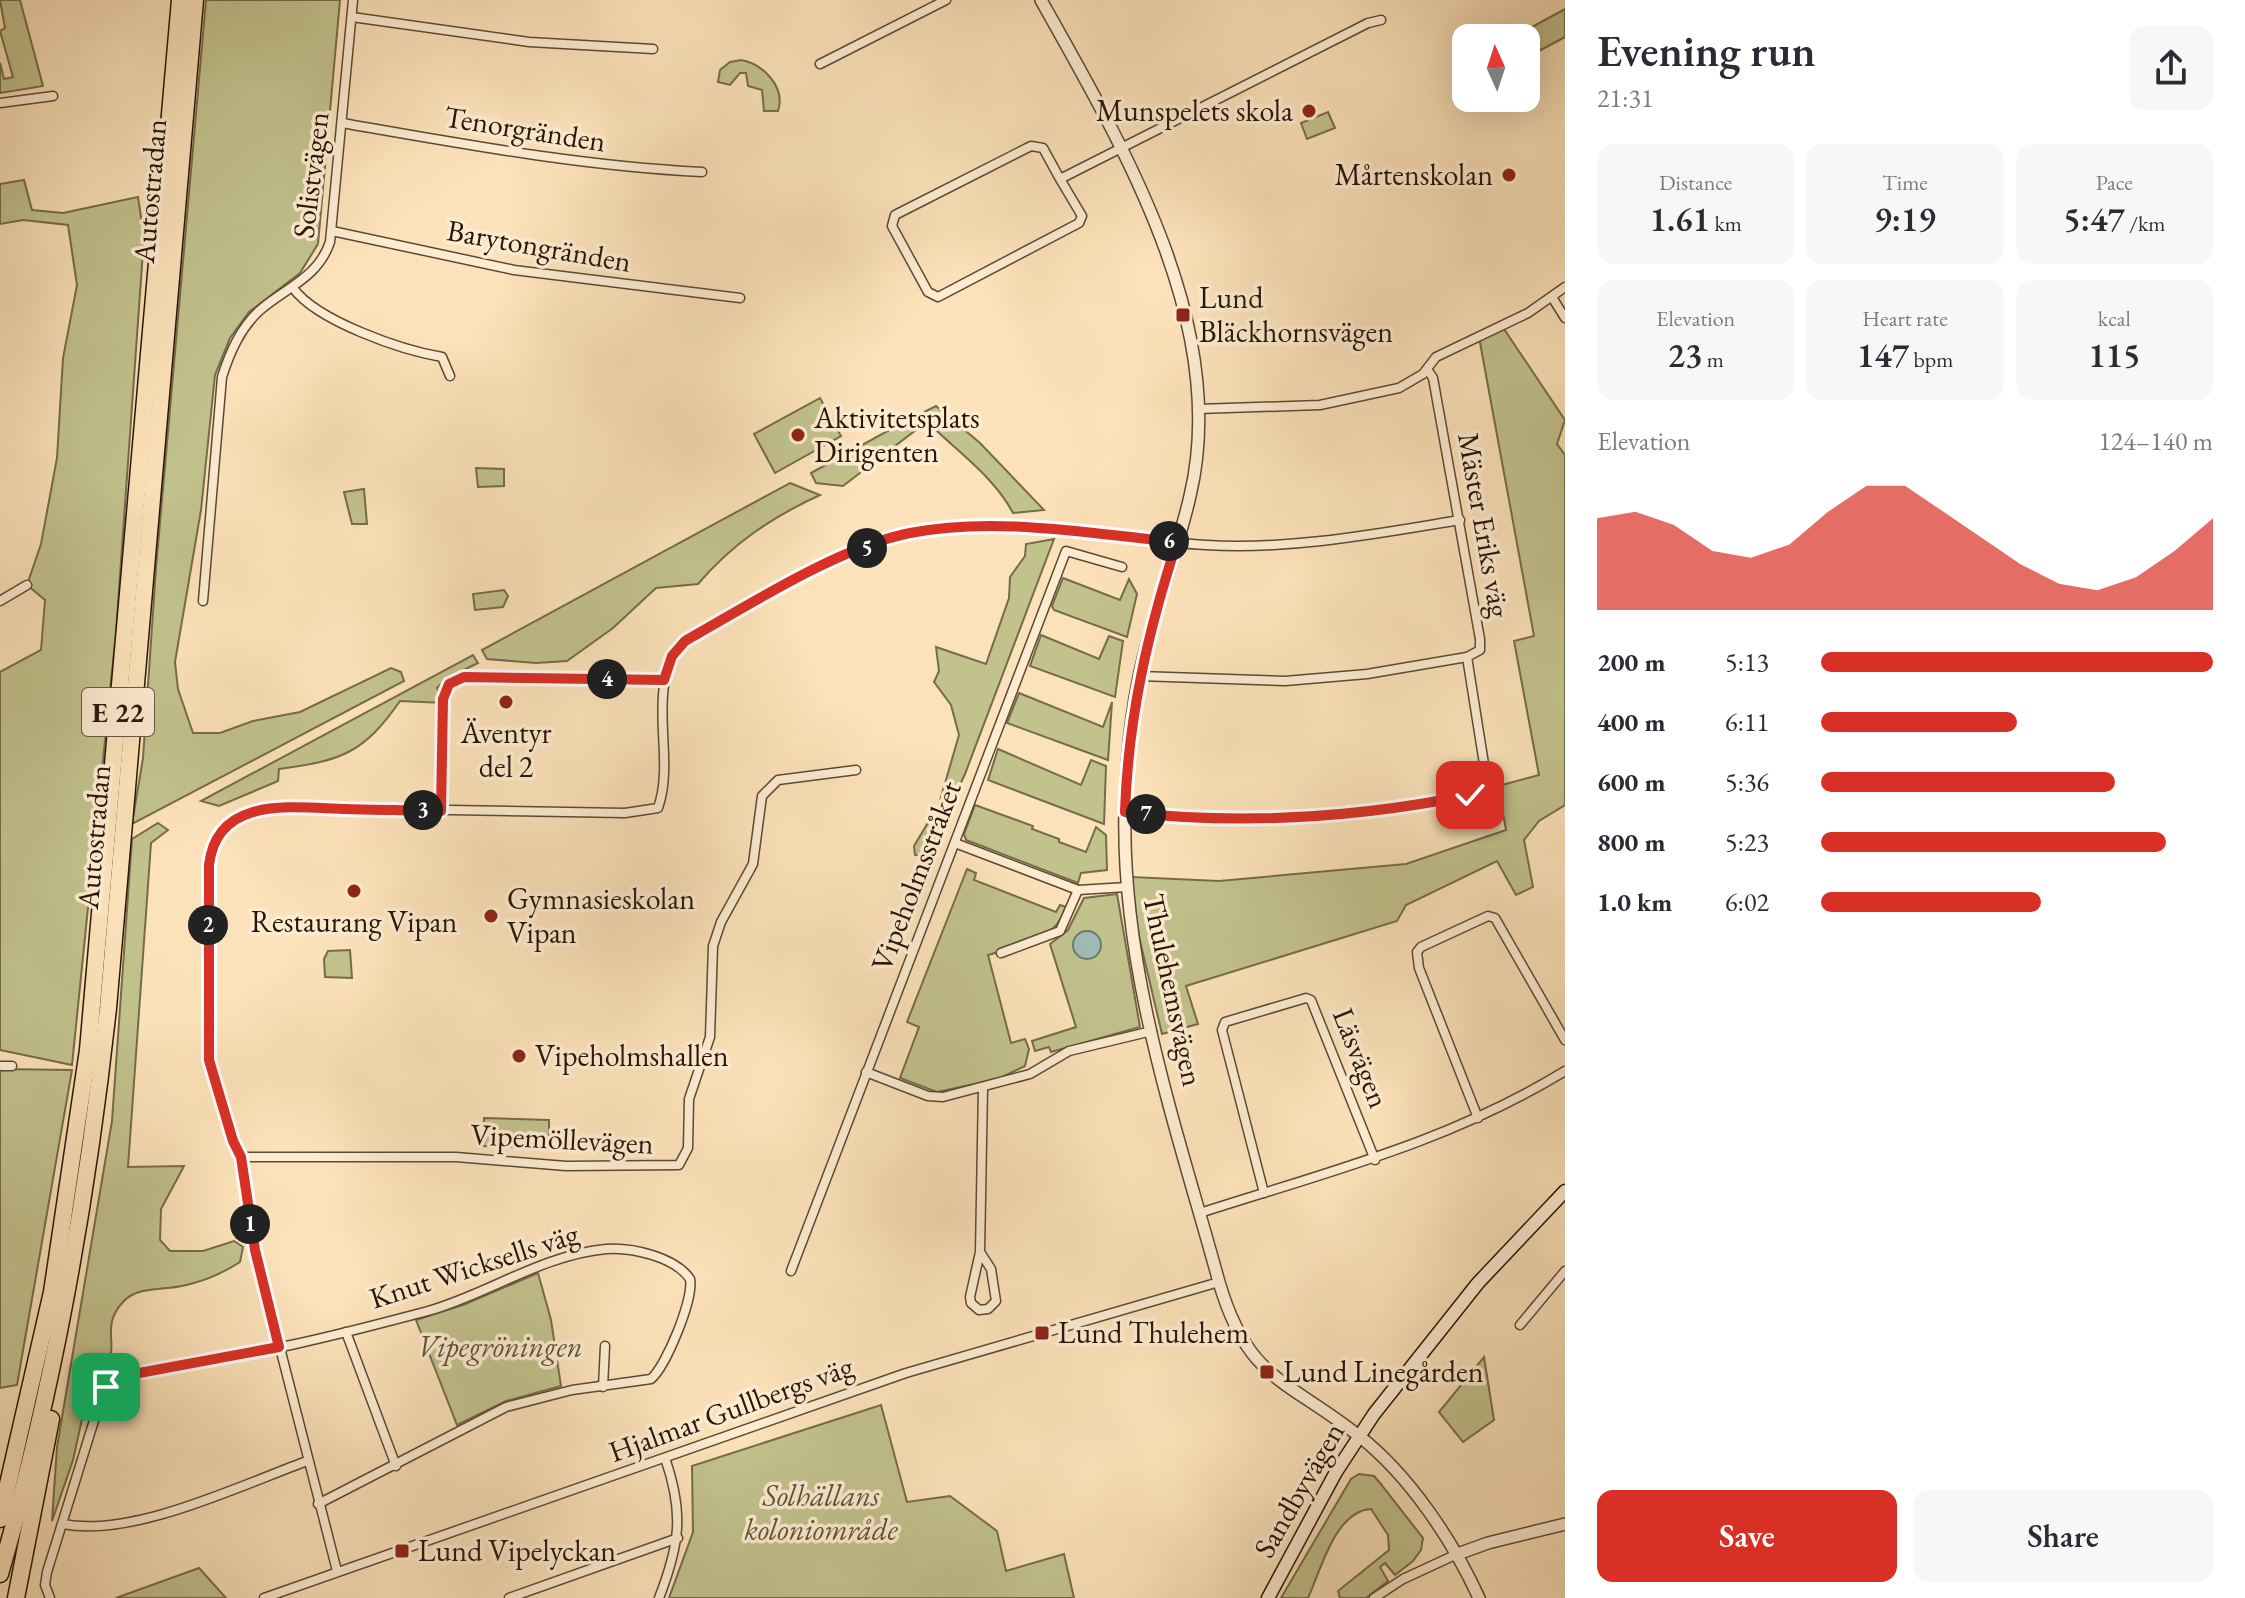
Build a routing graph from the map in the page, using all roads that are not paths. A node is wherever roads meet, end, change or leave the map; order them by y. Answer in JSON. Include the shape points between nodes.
{"nodes":[{"id":1,"x":180,"y":0,"type":"edge"},
{"id":2,"x":195,"y":0,"type":"edge"},
{"id":3,"x":353,"y":0,"type":"edge"},
{"id":4,"x":946,"y":0,"type":"edge"},
{"id":5,"x":1041,"y":0,"type":"edge"},
{"id":6,"x":352,"y":17,"type":"junction"},
{"id":7,"x":1381,"y":20,"type":"dead end"},
{"id":8,"x":653,"y":49,"type":"dead end"},
{"id":9,"x":820,"y":64,"type":"dead end"},
{"id":10,"x":53,"y":96,"type":"dead end"},
{"id":11,"x":0,"y":103,"type":"edge"},
{"id":12,"x":342,"y":123,"type":"junction"},
{"id":13,"x":1121,"y":149,"type":"junction"},
{"id":14,"x":702,"y":172,"type":"dead end"},
{"id":15,"x":1060,"y":179,"type":"junction"},
{"id":16,"x":332,"y":231,"type":"junction"},
{"id":17,"x":1565,"y":287,"type":"edge"},
{"id":18,"x":293,"y":288,"type":"junction"},
{"id":19,"x":1552,"y":297,"type":"junction"},
{"id":20,"x":740,"y":298,"type":"dead end"},
{"id":21,"x":1565,"y":318,"type":"edge"},
{"id":22,"x":1427,"y":369,"type":"junction"},
{"id":23,"x":450,"y":376,"type":"dead end"},
{"id":24,"x":1198,"y":409,"type":"junction"},
{"id":25,"x":1460,"y":520,"type":"junction"},
{"id":26,"x":1177,"y":542,"type":"junction"},
{"id":27,"x":1122,"y":567,"type":"dead end"},
{"id":28,"x":27,"y":585,"type":"dead end"},
{"id":29,"x":0,"y":601,"type":"edge"},
{"id":30,"x":203,"y":601,"type":"dead end"},
{"id":31,"x":1467,"y":657,"type":"junction"},
{"id":32,"x":1139,"y":676,"type":"junction"},
{"id":33,"x":664,"y":680,"type":"junction"},
{"id":34,"x":856,"y":770,"type":"dead end"},
{"id":35,"x":441,"y":811,"type":"junction"},
{"id":36,"x":1125,"y":812,"type":"junction"},
{"id":37,"x":955,"y":843,"type":"junction"},
{"id":38,"x":1127,"y":887,"type":"junction"},
{"id":39,"x":1078,"y":890,"type":"junction"},
{"id":40,"x":1001,"y":953,"type":"dead end"},
{"id":41,"x":1152,"y":1031,"type":"junction"},
{"id":42,"x":1565,"y":1040,"type":"edge"},
{"id":43,"x":0,"y":1066,"type":"edge"},
{"id":44,"x":12,"y":1066,"type":"dead end"},
{"id":45,"x":1565,"y":1071,"type":"edge"},
{"id":46,"x":866,"y":1072,"type":"junction"},
{"id":47,"x":983,"y":1087,"type":"junction"},
{"id":48,"x":1478,"y":1118,"type":"junction"},
{"id":49,"x":241,"y":1157,"type":"junction"},
{"id":50,"x":1375,"y":1160,"type":"junction"},
{"id":51,"x":1565,"y":1191,"type":"edge"},
{"id":52,"x":1264,"y":1193,"type":"junction"},
{"id":53,"x":1200,"y":1213,"type":"junction"},
{"id":54,"x":980,"y":1252,"type":"junction"},
{"id":55,"x":791,"y":1271,"type":"dead end"},
{"id":56,"x":1565,"y":1271,"type":"edge"},
{"id":57,"x":1219,"y":1282,"type":"junction"},
{"id":58,"x":67,"y":1293,"type":"junction"},
{"id":59,"x":1520,"y":1325,"type":"dead end"},
{"id":60,"x":346,"y":1332,"type":"junction"},
{"id":61,"x":605,"y":1346,"type":"dead end"},
{"id":62,"x":279,"y":1347,"type":"junction"},
{"id":63,"x":603,"y":1387,"type":"junction"},
{"id":64,"x":25,"y":1420,"type":"junction"},
{"id":65,"x":1359,"y":1436,"type":"junction"},
{"id":66,"x":665,"y":1458,"type":"junction"},
{"id":67,"x":307,"y":1461,"type":"junction"},
{"id":68,"x":396,"y":1466,"type":"junction"},
{"id":69,"x":0,"y":1477,"type":"edge"},
{"id":70,"x":318,"y":1504,"type":"junction"},
{"id":71,"x":0,"y":1519,"type":"edge"},
{"id":72,"x":63,"y":1524,"type":"junction"},
{"id":73,"x":1564,"y":1527,"type":"edge"},
{"id":74,"x":678,"y":1538,"type":"junction"},
{"id":75,"x":1455,"y":1555,"type":"junction"},
{"id":76,"x":337,"y":1571,"type":"junction"},
{"id":77,"x":0,"y":1574,"type":"edge"},
{"id":78,"x":16,"y":1598,"type":"edge"},
{"id":79,"x":50,"y":1598,"type":"edge"},
{"id":80,"x":264,"y":1598,"type":"edge"},
{"id":81,"x":509,"y":1598,"type":"edge"},
{"id":82,"x":659,"y":1598,"type":"edge"},
{"id":83,"x":1268,"y":1598,"type":"edge"},
{"id":84,"x":1374,"y":1598,"type":"edge"},
{"id":85,"x":1479,"y":1598,"type":"edge"}],
"edges":[{"from":1,"to":64,"type":"highway","name":"Autostradan","number":"E 22","via":[[88,1050],[68,1204]]},
{"from":2,"to":58,"type":"highway","name":"Autostradan","number":"E 22","via":[[108,1008]]},
{"from":3,"to":6,"type":"street","name":"Solistvägen"},
{"from":4,"to":9,"type":"street"},
{"from":5,"to":13,"type":"street","name":"Thulehemsvägen"},
{"from":6,"to":8,"type":"street","via":[[529,42]]},
{"from":6,"to":12,"type":"street","name":"Solistvägen"},
{"from":7,"to":13,"type":"street"},
{"from":10,"to":11,"type":"street"},
{"from":12,"to":14,"type":"street","name":"Tenorgränden","via":[[514,155]]},
{"from":12,"to":16,"type":"street","name":"Solistvägen"},
{"from":13,"to":15,"type":"street"},
{"from":13,"to":24,"type":"street","name":"Thulehemsvägen","via":[[1165,240]]},
{"from":15,"to":15,"type":"street","via":[[1082,216],[1079,223],[938,297],[928,292],[892,226],[895,215],[1031,146],[1043,148]]},
{"from":16,"to":18,"type":"street","name":"Solistvägen","via":[[321,261]]},
{"from":16,"to":20,"type":"street","name":"Barytongränden","via":[[514,270]]},
{"from":17,"to":19,"type":"street"},
{"from":18,"to":23,"type":"street","via":[[303,302],[341,322],[442,357]]},
{"from":18,"to":30,"type":"street","name":"Solistvägen","via":[[252,319],[233,347],[222,377]]},
{"from":19,"to":21,"type":"street"},
{"from":19,"to":22,"type":"street","via":[[1436,357]]},
{"from":22,"to":24,"type":"street","via":[[1407,385],[1353,399]]},
{"from":22,"to":25,"type":"street","name":"Mäster Eriks väg"},
{"from":24,"to":26,"type":"street","name":"Thulehemsvägen","via":[[1191,494]]},
{"from":25,"to":26,"type":"street","via":[[1320,542]]},
{"from":25,"to":31,"type":"street","name":"Mäster Eriks väg","via":[[1481,646]]},
{"from":26,"to":32,"type":"street","name":"Thulehemsvägen"},
{"from":26,"to":33,"type":"street","via":[[1008,526],[908,534],[799,579],[685,641],[672,656]]},
{"from":27,"to":37,"type":"street","name":"Vipeholmsstråket","via":[[1066,551]]},
{"from":28,"to":29,"type":"street"},
{"from":31,"to":32,"type":"street","via":[[1299,681]]},
{"from":31,"to":36,"type":"street","name":"Mäster Eriks väg","via":[[1488,778],[1488,789],[1482,792],[1358,813],[1220,818]]},
{"from":32,"to":36,"type":"street","name":"Thulehemsvägen"},
{"from":33,"to":35,"type":"street","via":[[454,681],[443,699]]},
{"from":33,"to":35,"type":"street","via":[[658,808],[625,813]]},
{"from":34,"to":49,"type":"street","name":"Vipemöllevägen","via":[[778,780],[762,796],[753,864],[713,946],[710,1037],[689,1099],[688,1148],[679,1165]]},
{"from":35,"to":49,"type":"street","via":[[279,807],[246,813],[226,825],[213,845],[209,1060]]},
{"from":36,"to":38,"type":"street","name":"Thulehemsvägen"},
{"from":37,"to":39,"type":"street"},
{"from":37,"to":46,"type":"street","name":"Vipeholmsstråket"},
{"from":38,"to":39,"type":"street"},
{"from":38,"to":41,"type":"street","name":"Thulehemsvägen"},
{"from":39,"to":40,"type":"street","via":[[1060,931]]},
{"from":41,"to":47,"type":"street","via":[[1066,1052],[1030,1074]]},
{"from":41,"to":53,"type":"street","name":"Thulehemsvägen"},
{"from":42,"to":48,"type":"street","via":[[1495,918],[1484,917],[1421,947],[1419,968]]},
{"from":43,"to":44,"type":"street"},
{"from":45,"to":48,"type":"street"},
{"from":46,"to":47,"type":"street","via":[[935,1097]]},
{"from":46,"to":55,"type":"street","name":"Vipeholmsstråket"},
{"from":47,"to":54,"type":"street"},
{"from":48,"to":50,"type":"street"},
{"from":49,"to":62,"type":"street","via":[[255,1250]]},
{"from":50,"to":52,"type":"street"},
{"from":50,"to":52,"type":"street","name":"Läsvägen","via":[[1311,1000],[1236,1017],[1222,1030]]},
{"from":51,"to":65,"type":"main road","name":"Sandbyvägen","via":[[1478,1283]]},
{"from":52,"to":53,"type":"street"},
{"from":53,"to":57,"type":"street","name":"Thulehemsvägen"},
{"from":54,"to":54,"type":"street","via":[[970,1297],[979,1310],[996,1301],[991,1269]]},
{"from":56,"to":59,"type":"street"},
{"from":57,"to":65,"type":"street","name":"Thulehemsvägen","via":[[1235,1329],[1256,1361]]},
{"from":57,"to":66,"type":"street","name":"Hjalmar Gullbergs väg","via":[[906,1373]]},
{"from":58,"to":77,"type":"highway","name":"Autostradan","number":"E 22"},
{"from":58,"to":78,"type":"highway","via":[[48,1435]]},
{"from":60,"to":62,"type":"street","name":"Knut Wicksells väg"},
{"from":60,"to":63,"type":"street","name":"Knut Wicksells väg","via":[[441,1307],[525,1271],[592,1251],[630,1250],[682,1269],[690,1279],[690,1295],[659,1371],[646,1381]]},
{"from":60,"to":68,"type":"street"},
{"from":61,"to":63,"type":"street"},
{"from":62,"to":67,"type":"street"},
{"from":62,"to":72,"type":"street","name":"Knut Wicksells väg","via":[[117,1378],[106,1387]]},
{"from":63,"to":68,"type":"street","via":[[506,1407]]},
{"from":64,"to":69,"type":"highway"},
{"from":64,"to":71,"type":"highway","name":"Autostradan","number":"E 22"},
{"from":65,"to":75,"type":"street","name":"Thulehemsvägen","via":[[1414,1495]]},
{"from":65,"to":83,"type":"main road","name":"Sandbyvägen"},
{"from":66,"to":74,"type":"street","via":[[678,1502]]},
{"from":66,"to":76,"type":"street","name":"Hjalmar Gullbergs väg"},
{"from":67,"to":70,"type":"street"},
{"from":67,"to":72,"type":"street","via":[[132,1524],[94,1529]]},
{"from":68,"to":70,"type":"street"},
{"from":70,"to":76,"type":"street"},
{"from":72,"to":79,"type":"street","name":"Knut Wicksells väg","via":[[45,1579]]},
{"from":73,"to":75,"type":"street"},
{"from":74,"to":81,"type":"street"},
{"from":74,"to":82,"type":"street"},
{"from":75,"to":84,"type":"street"},
{"from":75,"to":85,"type":"street","name":"Thulehemsvägen"},
{"from":76,"to":80,"type":"street","name":"Hjalmar Gullbergs väg"}]}
